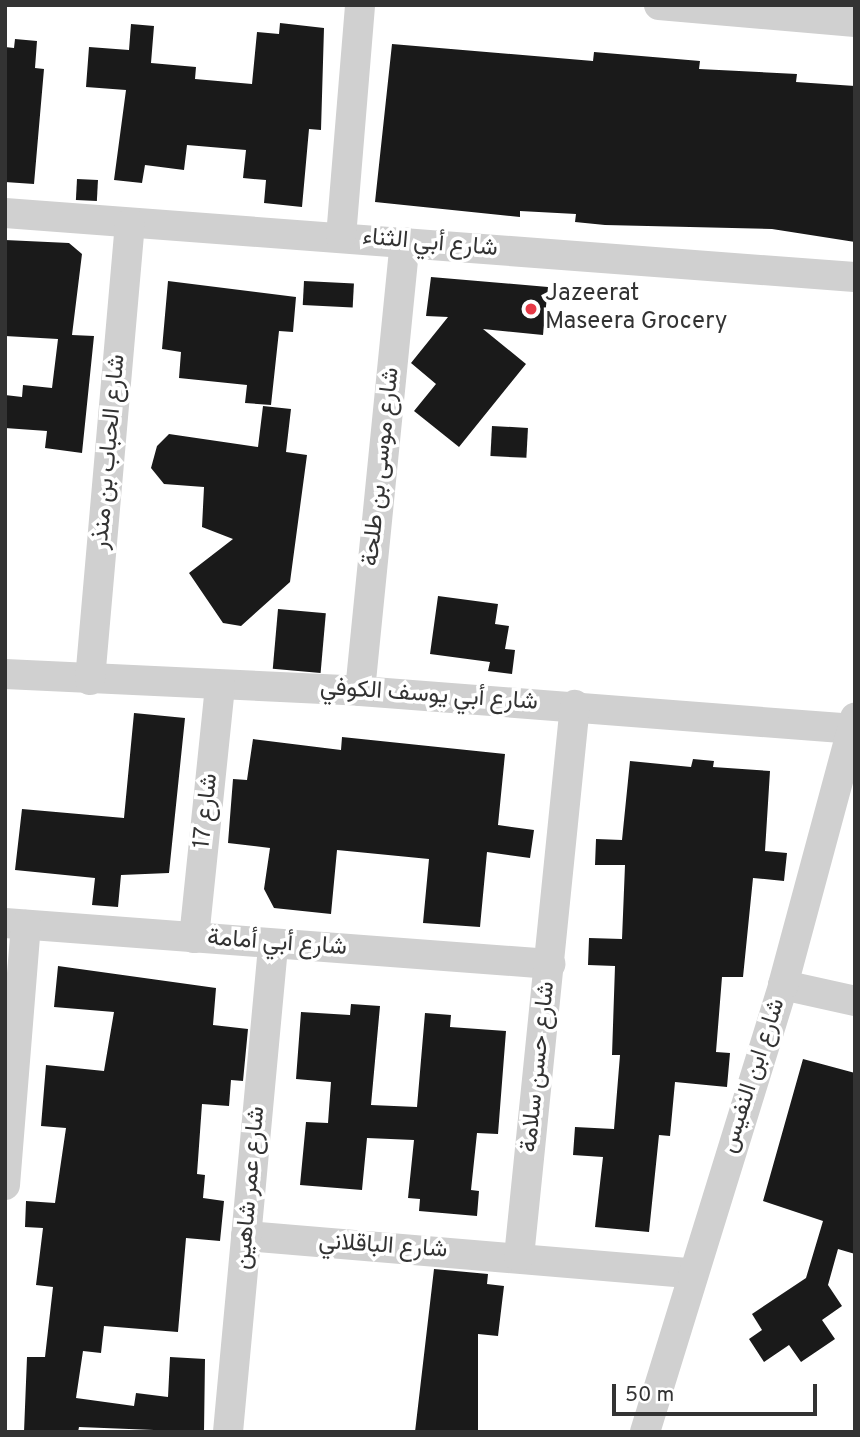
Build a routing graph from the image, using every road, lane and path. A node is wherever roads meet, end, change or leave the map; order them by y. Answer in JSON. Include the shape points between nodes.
{"nodes":[{"id":1,"x":360,"y":5,"type":"edge"},
{"id":2,"x":659,"y":5,"type":"edge"},
{"id":3,"x":724,"y":8,"type":"edge"},
{"id":4,"x":855,"y":22,"type":"edge"},
{"id":5,"x":5,"y":214,"type":"edge"},
{"id":6,"x":130,"y":223,"type":"junction"},
{"id":7,"x":341,"y":237,"type":"junction"},
{"id":8,"x":405,"y":242,"type":"junction"},
{"id":9,"x":855,"y":277,"type":"edge"},
{"id":10,"x":5,"y":674,"type":"edge"},
{"id":11,"x":90,"y":680,"type":"junction"},
{"id":12,"x":220,"y":685,"type":"junction"},
{"id":13,"x":360,"y":691,"type":"junction"},
{"id":14,"x":575,"y":705,"type":"junction"},
{"id":15,"x":853,"y":724,"type":"edge"},
{"id":16,"x":16,"y":924,"type":"edge"},
{"id":17,"x":194,"y":938,"type":"junction"},
{"id":18,"x":273,"y":945,"type":"junction"},
{"id":19,"x":550,"y":964,"type":"junction"},
{"id":20,"x":783,"y":985,"type":"junction"},
{"id":21,"x":855,"y":1001,"type":"edge"},
{"id":22,"x":5,"y":1185,"type":"edge"},
{"id":23,"x":247,"y":1236,"type":"junction"},
{"id":24,"x":519,"y":1257,"type":"junction"},
{"id":25,"x":690,"y":1273,"type":"junction"},
{"id":26,"x":228,"y":1432,"type":"edge"},
{"id":27,"x":645,"y":1432,"type":"edge"}],
"edges":[{"from":1,"to":7,"type":"street"},
{"from":2,"to":3,"type":"street"},
{"from":3,"to":4,"type":"street"},
{"from":5,"to":6,"type":"street","name":"شارع أبي الثناء"},
{"from":6,"to":7,"type":"street","name":"شارع أبي الثناء"},
{"from":6,"to":11,"type":"street","name":"شارع الحباب بن منذر"},
{"from":7,"to":8,"type":"street","name":"شارع أبي الثناء"},
{"from":8,"to":9,"type":"street","name":"شارع أبي الثناء"},
{"from":8,"to":13,"type":"street","name":"شارع موسى بن طلحة"},
{"from":10,"to":11,"type":"street","name":"شارع أبي يوسف الكوفي"},
{"from":11,"to":12,"type":"street","name":"شارع أبي يوسف الكوفي"},
{"from":12,"to":13,"type":"street","name":"شارع أبي يوسف الكوفي"},
{"from":12,"to":17,"type":"street","name":"شارع 17"},
{"from":13,"to":14,"type":"street","name":"شارع أبي يوسف الكوفي"},
{"from":14,"to":15,"type":"street","name":"شارع أبي يوسف الكوفي"},
{"from":14,"to":19,"type":"street","name":"شارع حسن سلامة"},
{"from":15,"to":20,"type":"street","name":"شارع ابن النفيس"},
{"from":16,"to":17,"type":"street","name":"شارع أبي أمامة"},
{"from":16,"to":22,"type":"street"},
{"from":17,"to":18,"type":"street","name":"شارع أبي أمامة"},
{"from":18,"to":19,"type":"street","name":"شارع أبي أمامة"},
{"from":18,"to":23,"type":"street","name":"شارع عمر شاهين"},
{"from":19,"to":24,"type":"street","name":"شارع حسن سلامة"},
{"from":20,"to":21,"type":"street"},
{"from":20,"to":25,"type":"street","name":"شارع ابن النفيس"},
{"from":23,"to":24,"type":"street","name":"شارع الباقلاني"},
{"from":23,"to":26,"type":"street","name":"شارع عمر شاهين"},
{"from":24,"to":25,"type":"street"},
{"from":25,"to":27,"type":"street","name":"شارع ابن النفيس"}]}
